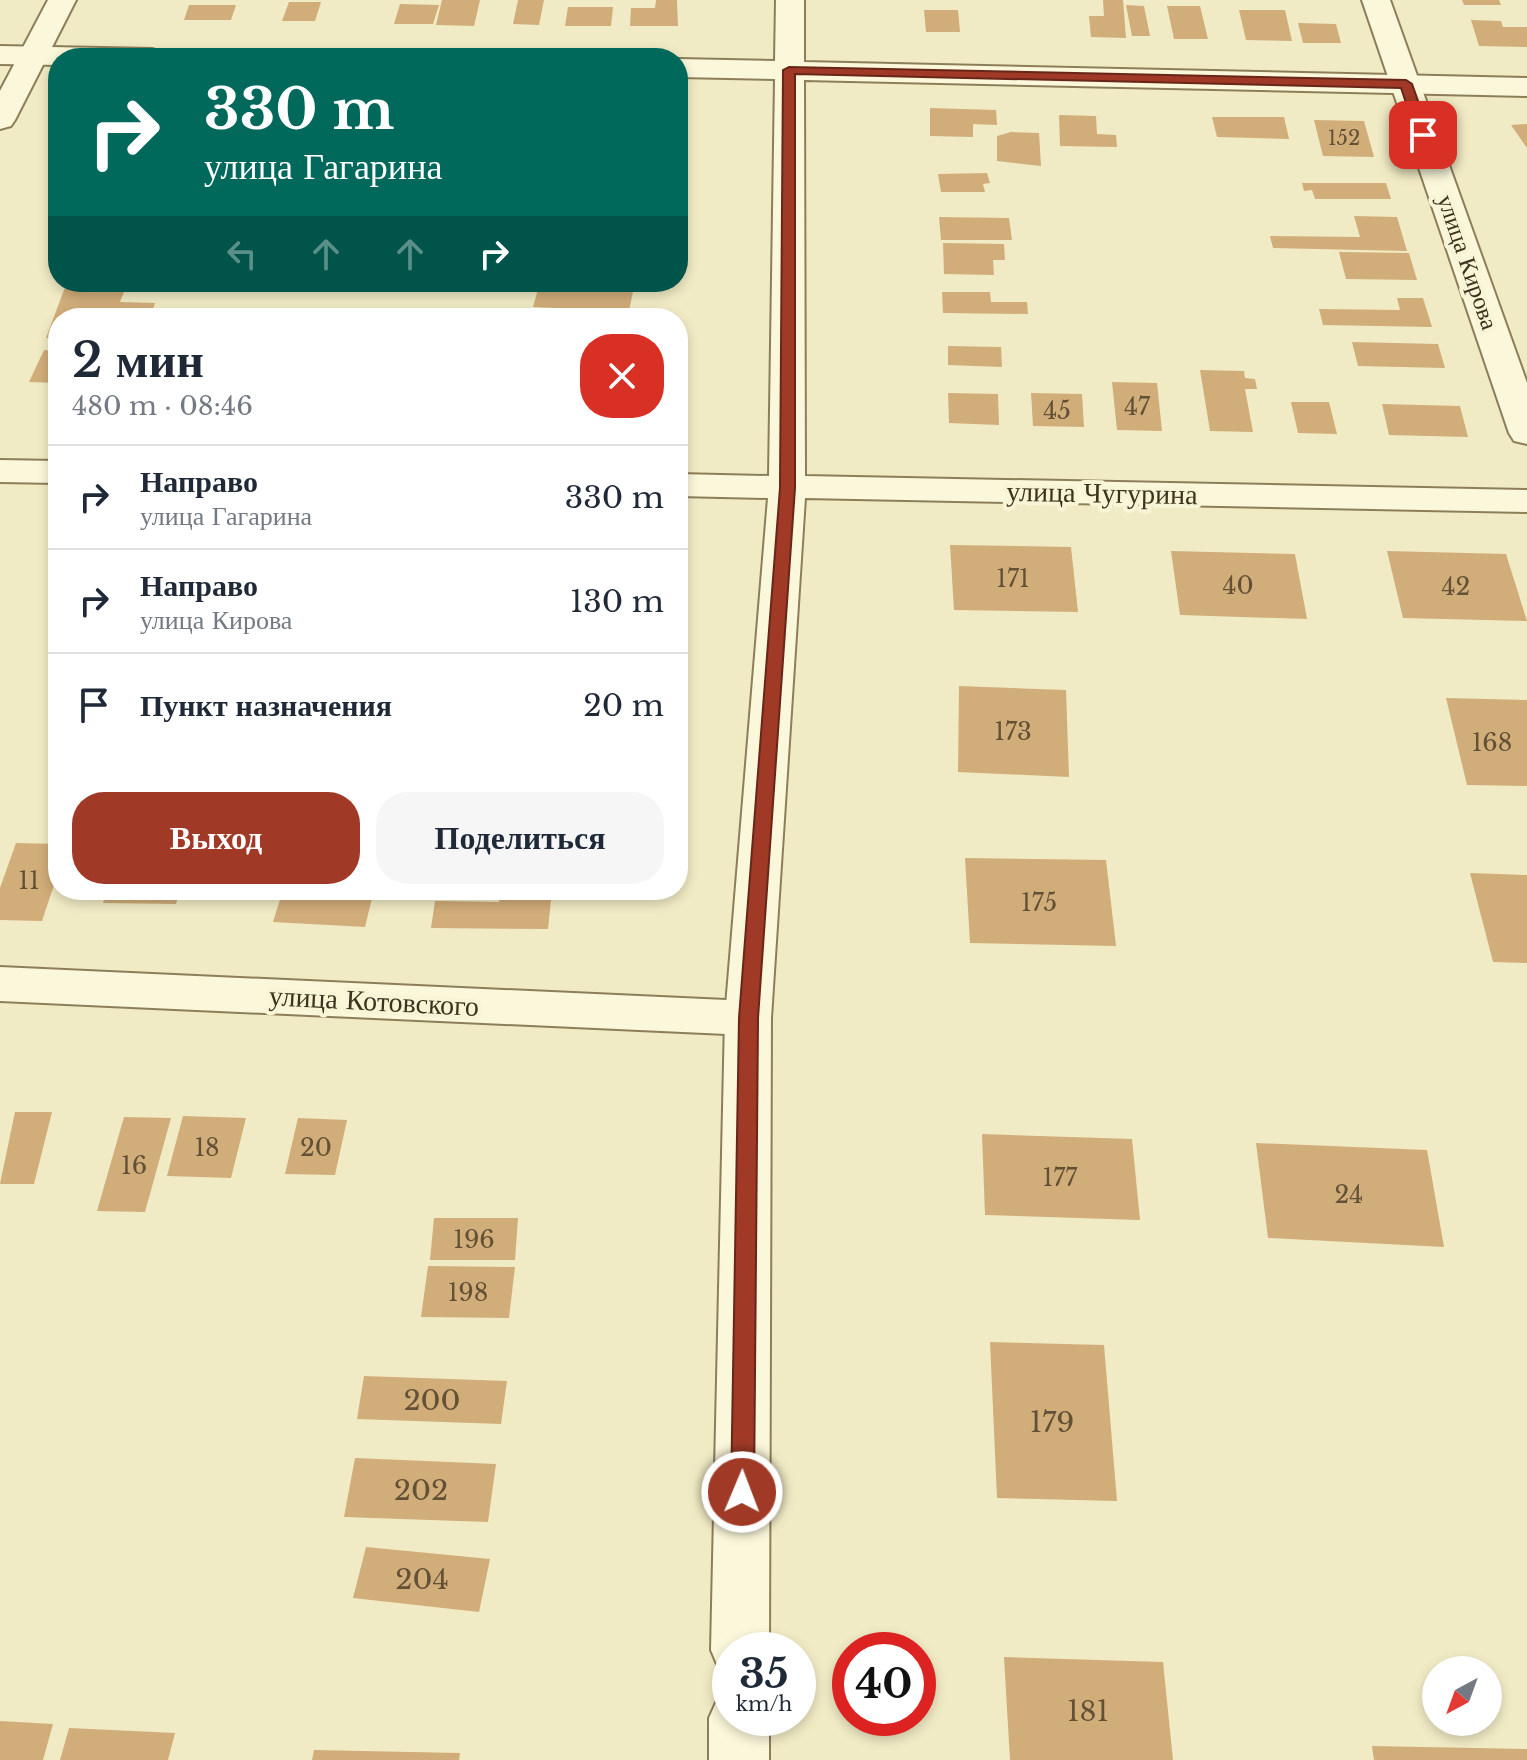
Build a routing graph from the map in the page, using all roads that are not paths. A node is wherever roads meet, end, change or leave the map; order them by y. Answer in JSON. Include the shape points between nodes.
{"nodes":[{"id":1,"x":62,"y":0,"type":"edge"},
{"id":2,"x":790,"y":0,"type":"edge"},
{"id":3,"x":1376,"y":0,"type":"edge"},
{"id":4,"x":0,"y":55,"type":"edge"},
{"id":5,"x":33,"y":56,"type":"junction"},
{"id":6,"x":48,"y":56,"type":"edge"},
{"id":7,"x":688,"y":68,"type":"edge"},
{"id":8,"x":789,"y":70,"type":"junction"},
{"id":9,"x":1406,"y":84,"type":"junction"},
{"id":10,"x":1527,"y":87,"type":"edge"},
{"id":11,"x":0,"y":120,"type":"edge"},
{"id":12,"x":1527,"y":433,"type":"edge"},
{"id":13,"x":0,"y":471,"type":"edge"},
{"id":14,"x":48,"y":472,"type":"edge"},
{"id":15,"x":688,"y":485,"type":"edge"},
{"id":16,"x":787,"y":488,"type":"junction"},
{"id":17,"x":1527,"y":501,"type":"edge"},
{"id":18,"x":0,"y":984,"type":"edge"},
{"id":19,"x":748,"y":1018,"type":"junction"},
{"id":20,"x":740,"y":1632,"type":"edge"},
{"id":21,"x":739,"y":1736,"type":"edge"},
{"id":22,"x":739,"y":1760,"type":"edge"}],
"edges":[{"from":1,"to":5,"type":"street"},
{"from":2,"to":8,"type":"street"},
{"from":3,"to":9,"type":"street","name":"улица Кирова"},
{"from":4,"to":5,"type":"street"},
{"from":5,"to":6,"type":"street"},
{"from":5,"to":11,"type":"street"},
{"from":7,"to":8,"type":"street"},
{"from":8,"to":9,"type":"street"},
{"from":8,"to":16,"type":"street"},
{"from":9,"to":10,"type":"street"},
{"from":9,"to":12,"type":"street","name":"улица Кирова"},
{"from":13,"to":14,"type":"street"},
{"from":15,"to":16,"type":"street","name":"улица Чугурина"},
{"from":16,"to":17,"type":"street","name":"улица Чугурина"},
{"from":16,"to":19,"type":"street"},
{"from":18,"to":19,"type":"street","name":"улица Котовского"},
{"from":19,"to":20,"type":"street"},
{"from":21,"to":22,"type":"street"}]}
